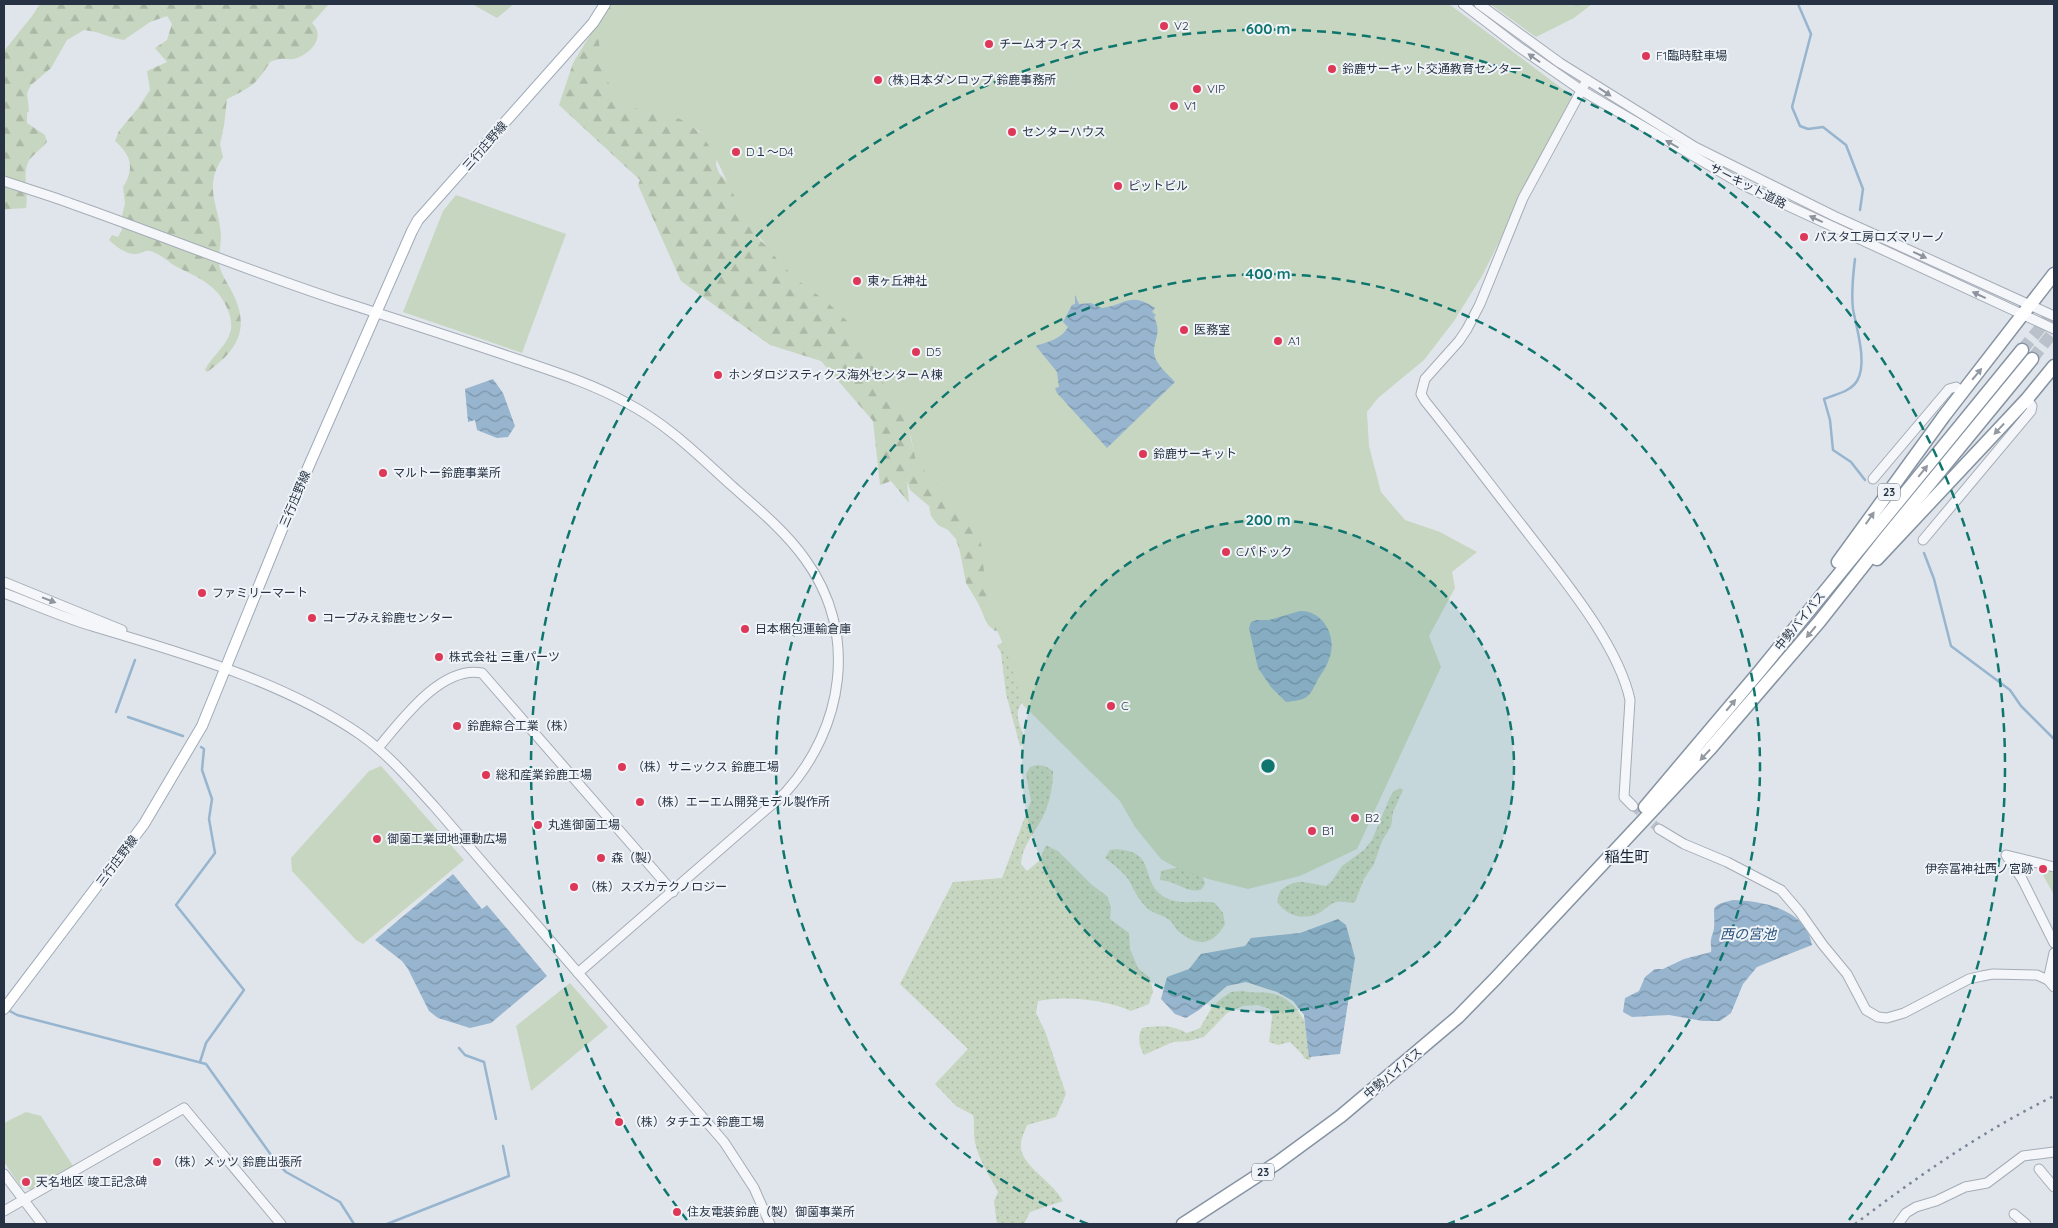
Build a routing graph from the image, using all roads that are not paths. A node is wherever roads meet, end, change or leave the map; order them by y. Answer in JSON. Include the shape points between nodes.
{"nodes":[{"id":1,"x":606,"y":4,"type":"edge"},
{"id":2,"x":1463,"y":4,"type":"edge"},
{"id":3,"x":1479,"y":4,"type":"edge"},
{"id":4,"x":1587,"y":80,"type":"junction"},
{"id":5,"x":1581,"y":90,"type":"junction"},
{"id":6,"x":4,"y":180,"type":"edge"},
{"id":7,"x":2054,"y":274,"type":"edge"},
{"id":8,"x":2027,"y":310,"type":"junction"},
{"id":9,"x":376,"y":311,"type":"junction"},
{"id":10,"x":2054,"y":316,"type":"edge"},
{"id":11,"x":2054,"y":329,"type":"edge"},
{"id":12,"x":2054,"y":366,"type":"edge"},
{"id":13,"x":1962,"y":391,"type":"junction"},
{"id":14,"x":2027,"y":399,"type":"junction"},
{"id":15,"x":1873,"y":479,"type":"dead end"},
{"id":16,"x":1923,"y":540,"type":"dead end"},
{"id":17,"x":4,"y":582,"type":"edge"},
{"id":18,"x":4,"y":593,"type":"edge"},
{"id":19,"x":1841,"y":594,"type":"junction"},
{"id":20,"x":150,"y":643,"type":"junction"},
{"id":21,"x":226,"y":668,"type":"junction"},
{"id":22,"x":1759,"y":672,"type":"junction"},
{"id":23,"x":378,"y":748,"type":"junction"},
{"id":24,"x":1633,"y":806,"type":"tunnel mouth"},
{"id":25,"x":1659,"y":829,"type":"tunnel mouth"},
{"id":26,"x":2054,"y":868,"type":"edge"},
{"id":27,"x":1577,"y":890,"type":"junction"},
{"id":28,"x":673,"y":892,"type":"junction"},
{"id":29,"x":2054,"y":944,"type":"edge"},
{"id":30,"x":2054,"y":953,"type":"edge"},
{"id":31,"x":578,"y":973,"type":"junction"},
{"id":32,"x":2048,"y":980,"type":"junction"},
{"id":33,"x":2054,"y":987,"type":"edge"},
{"id":34,"x":5,"y":1007,"type":"edge"},
{"id":35,"x":2054,"y":1152,"type":"edge"},
{"id":36,"x":2039,"y":1169,"type":"dead end"},
{"id":37,"x":4,"y":1174,"type":"edge"},
{"id":38,"x":2054,"y":1187,"type":"edge"},
{"id":39,"x":23,"y":1200,"type":"junction"},
{"id":40,"x":4,"y":1211,"type":"edge"},
{"id":41,"x":2014,"y":1214,"type":"dead end"},
{"id":42,"x":42,"y":1224,"type":"edge"},
{"id":43,"x":281,"y":1224,"type":"edge"},
{"id":44,"x":770,"y":1224,"type":"edge"},
{"id":45,"x":1183,"y":1224,"type":"edge"},
{"id":46,"x":1898,"y":1224,"type":"edge"},
{"id":47,"x":2026,"y":1224,"type":"edge"}],
"edges":[{"from":1,"to":9,"type":"main road","name":"三行庄野線","via":[[580,38],[418,220]]},
{"from":5,"to":2,"type":"street","name":"サーキット道路","one_way":true},
{"from":3,"to":4,"type":"street","name":"サーキット道路"},
{"from":4,"to":5,"type":"street"},
{"from":4,"to":8,"type":"street","name":"サーキット道路","one_way":true,"via":[[1661,128],[1733,168]]},
{"from":8,"to":5,"type":"street","name":"サーキット道路","one_way":true,"via":[[1743,185]]},
{"from":5,"to":24,"type":"street","via":[[1523,198],[1467,329],[1425,379],[1421,394],[1570,588],[1607,645],[1630,700],[1624,797]]},
{"from":6,"to":9,"type":"street","via":[[276,279]]},
{"from":7,"to":8,"type":"highway"},
{"from":8,"to":10,"type":"street"},
{"from":8,"to":11,"type":"street","name":"サーキット道路"},
{"from":13,"to":8,"type":"highway","number":"23","one_way":true},
{"from":9,"to":21,"type":"main road","name":"三行庄野線"},
{"from":9,"to":28,"type":"street","via":[[584,383],[654,418],[766,516],[816,575],[832,613],[839,663],[835,698],[821,742],[803,772],[785,793]]},
{"from":12,"to":14,"type":"highway","number":"23"},
{"from":13,"to":15,"type":"street","via":[[1956,387],[1949,389]]},
{"from":22,"to":13,"type":"highway","number":"23","one_way":true},
{"from":14,"to":16,"type":"street","via":[[2032,406],[2031,412]]},
{"from":14,"to":19,"type":"highway","number":"23","one_way":true},
{"from":17,"to":20,"type":"street","one_way":true},
{"from":18,"to":20,"type":"street"},
{"from":22,"to":19,"type":"highway","name":"中勢バイパス","number":"23","one_way":true,"via":[[2027,354]]},
{"from":19,"to":27,"type":"highway","name":"中勢バイパス","number":"23","one_way":true,"via":[[1709,750]]},
{"from":20,"to":21,"type":"street"},
{"from":21,"to":23,"type":"street","via":[[317,708]]},
{"from":21,"to":34,"type":"main road","name":"三行庄野線","via":[[202,726],[144,824]]},
{"from":27,"to":22,"type":"highway","name":"中勢バイパス","number":"23","one_way":true},
{"from":23,"to":28,"type":"street","via":[[432,689],[467,673],[482,673]]},
{"from":23,"to":31,"type":"street","via":[[434,806]]},
{"from":25,"to":32,"type":"street","via":[[1781,890],[1847,974],[1866,1010],[1878,1017],[1904,1013],[1969,979],[1993,974],[2020,974],[2037,975]]},
{"from":26,"to":29,"type":"street","via":[[2006,854]]},
{"from":27,"to":45,"type":"highway","name":"中勢バイパス","number":"23","via":[[1458,1017],[1341,1116],[1277,1163]]},
{"from":28,"to":31,"type":"street"},
{"from":30,"to":32,"type":"street"},
{"from":31,"to":44,"type":"street","via":[[724,1142],[754,1188]]},
{"from":32,"to":33,"type":"street"},
{"from":35,"to":46,"type":"street","via":[[2023,1156],[1993,1179],[1916,1207],[1906,1213]]},
{"from":36,"to":38,"type":"street"},
{"from":37,"to":39,"type":"street"},
{"from":39,"to":40,"type":"street"},
{"from":39,"to":42,"type":"street"},
{"from":39,"to":43,"type":"street","via":[[184,1108]]},
{"from":41,"to":47,"type":"street"}]}
